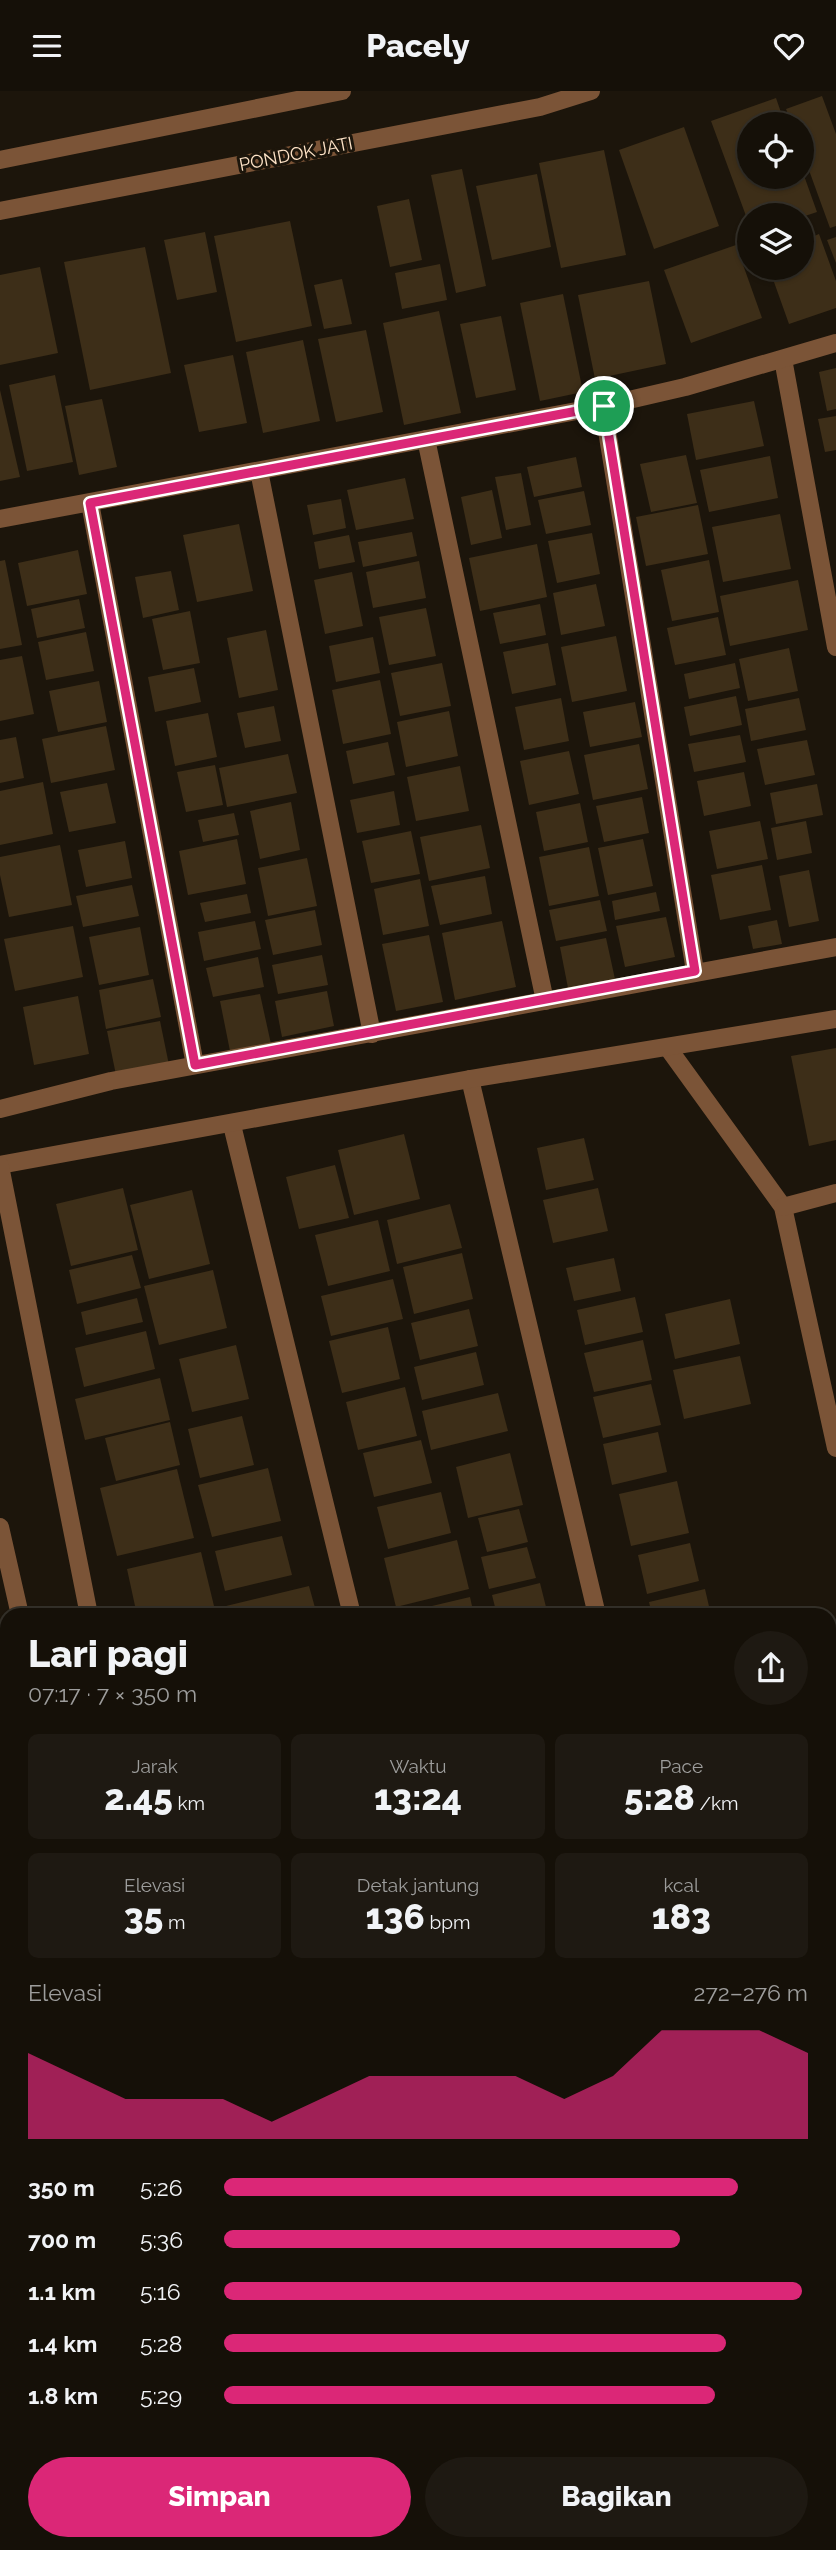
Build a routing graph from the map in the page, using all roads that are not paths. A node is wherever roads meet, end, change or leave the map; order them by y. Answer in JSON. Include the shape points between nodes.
{"nodes":[{"id":1,"x":342,"y":91,"type":"edge"},
{"id":2,"x":591,"y":91,"type":"edge"},
{"id":3,"x":0,"y":160,"type":"edge"},
{"id":4,"x":0,"y":211,"type":"edge"},
{"id":5,"x":836,"y":343,"type":"edge"},
{"id":6,"x":783,"y":359,"type":"junction"},
{"id":7,"x":604,"y":406,"type":"junction"},
{"id":8,"x":426,"y":439,"type":"junction"},
{"id":9,"x":259,"y":471,"type":"junction"},
{"id":10,"x":90,"y":503,"type":"junction"},
{"id":11,"x":0,"y":519,"type":"edge"},
{"id":12,"x":836,"y":647,"type":"edge"},
{"id":13,"x":836,"y":947,"type":"edge"},
{"id":14,"x":695,"y":971,"type":"junction"},
{"id":15,"x":545,"y":1001,"type":"junction"},
{"id":16,"x":836,"y":1019,"type":"edge"},
{"id":17,"x":372,"y":1034,"type":"junction"},
{"id":18,"x":668,"y":1048,"type":"junction"},
{"id":19,"x":195,"y":1065,"type":"junction"},
{"id":20,"x":470,"y":1079,"type":"junction"},
{"id":21,"x":0,"y":1109,"type":"edge"},
{"id":22,"x":232,"y":1125,"type":"junction"},
{"id":23,"x":0,"y":1165,"type":"edge"},
{"id":24,"x":836,"y":1193,"type":"edge"},
{"id":25,"x":783,"y":1207,"type":"junction"},
{"id":26,"x":836,"y":1448,"type":"edge"},
{"id":27,"x":0,"y":1527,"type":"edge"},
{"id":28,"x":18,"y":1608,"type":"edge"},
{"id":29,"x":88,"y":1608,"type":"edge"},
{"id":30,"x":350,"y":1608,"type":"edge"},
{"id":31,"x":595,"y":1608,"type":"edge"}],
"edges":[{"from":1,"to":3,"type":"street"},
{"from":2,"to":4,"type":"street","name":"PONDOK JATI","via":[[540,107]]},
{"from":5,"to":6,"type":"street"},
{"from":6,"to":7,"type":"street"},
{"from":6,"to":12,"type":"street"},
{"from":7,"to":8,"type":"street"},
{"from":7,"to":14,"type":"street"},
{"from":8,"to":9,"type":"street"},
{"from":8,"to":15,"type":"street"},
{"from":9,"to":10,"type":"street"},
{"from":9,"to":17,"type":"street"},
{"from":10,"to":11,"type":"street"},
{"from":10,"to":19,"type":"street"},
{"from":13,"to":14,"type":"street"},
{"from":14,"to":15,"type":"street"},
{"from":15,"to":17,"type":"street"},
{"from":16,"to":18,"type":"street"},
{"from":17,"to":19,"type":"street"},
{"from":18,"to":20,"type":"street"},
{"from":18,"to":25,"type":"street"},
{"from":19,"to":21,"type":"street"},
{"from":20,"to":22,"type":"street"},
{"from":20,"to":31,"type":"street"},
{"from":22,"to":23,"type":"street"},
{"from":22,"to":30,"type":"street"},
{"from":23,"to":29,"type":"street"},
{"from":24,"to":25,"type":"street"},
{"from":25,"to":26,"type":"street"},
{"from":27,"to":28,"type":"street"}]}
